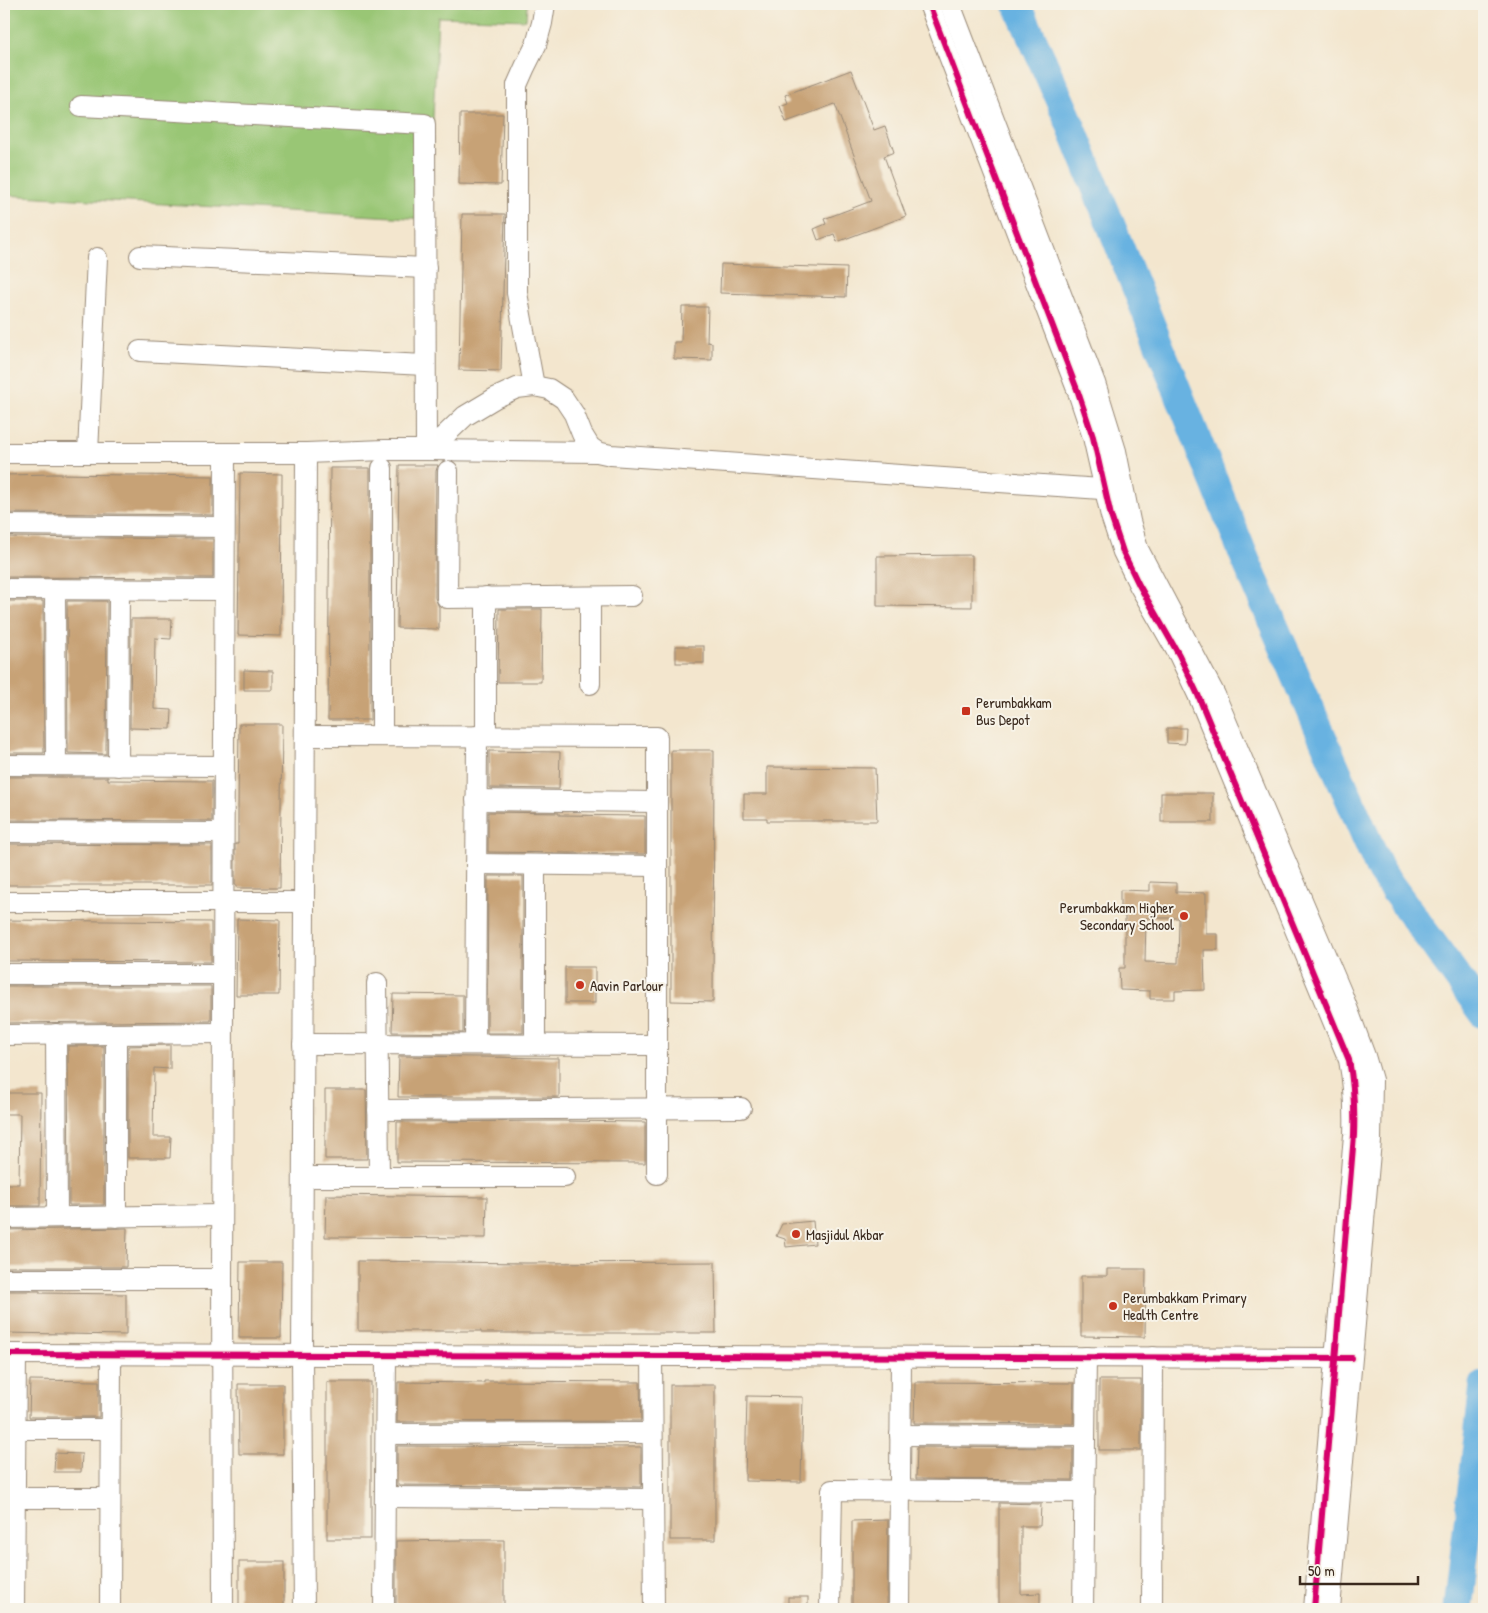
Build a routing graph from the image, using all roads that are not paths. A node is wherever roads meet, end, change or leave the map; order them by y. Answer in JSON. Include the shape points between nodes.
{"nodes":[{"id":1,"x":545,"y":4,"type":"edge"},
{"id":2,"x":929,"y":4,"type":"edge"},
{"id":3,"x":950,"y":4,"type":"edge"},
{"id":4,"x":81,"y":106,"type":"dead end"},
{"id":5,"x":140,"y":256,"type":"dead end"},
{"id":6,"x":97,"y":258,"type":"dead end"},
{"id":7,"x":426,"y":268,"type":"junction"},
{"id":8,"x":140,"y":351,"type":"dead end"},
{"id":9,"x":425,"y":365,"type":"junction"},
{"id":10,"x":534,"y":386,"type":"junction"},
{"id":11,"x":426,"y":450,"type":"junction"},
{"id":12,"x":597,"y":452,"type":"junction"},
{"id":13,"x":4,"y":453,"type":"edge"},
{"id":14,"x":88,"y":453,"type":"junction"},
{"id":15,"x":225,"y":453,"type":"junction"},
{"id":16,"x":306,"y":453,"type":"junction"},
{"id":17,"x":382,"y":468,"type":"dead end"},
{"id":18,"x":448,"y":471,"type":"dead end"},
{"id":19,"x":1114,"y":490,"type":"junction"},
{"id":20,"x":4,"y":525,"type":"edge"},
{"id":21,"x":224,"y":527,"type":"junction"},
{"id":22,"x":4,"y":589,"type":"edge"},
{"id":23,"x":55,"y":589,"type":"junction"},
{"id":24,"x":119,"y":590,"type":"junction"},
{"id":25,"x":224,"y":590,"type":"junction"},
{"id":26,"x":632,"y":596,"type":"dead end"},
{"id":27,"x":486,"y":597,"type":"junction"},
{"id":28,"x":590,"y":597,"type":"junction"},
{"id":29,"x":590,"y":684,"type":"dead end"},
{"id":30,"x":305,"y":736,"type":"junction"},
{"id":31,"x":382,"y":736,"type":"junction"},
{"id":32,"x":481,"y":736,"type":"junction"},
{"id":33,"x":4,"y":765,"type":"edge"},
{"id":34,"x":56,"y":765,"type":"junction"},
{"id":35,"x":118,"y":766,"type":"junction"},
{"id":36,"x":223,"y":766,"type":"junction"},
{"id":37,"x":476,"y":800,"type":"junction"},
{"id":38,"x":657,"y":802,"type":"junction"},
{"id":39,"x":4,"y":832,"type":"edge"},
{"id":40,"x":223,"y":833,"type":"junction"},
{"id":41,"x":476,"y":864,"type":"junction"},
{"id":42,"x":535,"y":865,"type":"junction"},
{"id":43,"x":657,"y":866,"type":"junction"},
{"id":44,"x":4,"y":902,"type":"edge"},
{"id":45,"x":223,"y":902,"type":"junction"},
{"id":46,"x":304,"y":902,"type":"junction"},
{"id":47,"x":4,"y":974,"type":"edge"},
{"id":48,"x":223,"y":974,"type":"junction"},
{"id":49,"x":377,"y":983,"type":"dead end"},
{"id":50,"x":222,"y":1033,"type":"junction"},
{"id":51,"x":56,"y":1034,"type":"junction"},
{"id":52,"x":116,"y":1034,"type":"junction"},
{"id":53,"x":4,"y":1035,"type":"edge"},
{"id":54,"x":303,"y":1044,"type":"junction"},
{"id":55,"x":378,"y":1044,"type":"junction"},
{"id":56,"x":475,"y":1044,"type":"junction"},
{"id":57,"x":534,"y":1044,"type":"junction"},
{"id":58,"x":656,"y":1045,"type":"junction"},
{"id":59,"x":741,"y":1108,"type":"dead end"},
{"id":60,"x":656,"y":1109,"type":"junction"},
{"id":61,"x":378,"y":1110,"type":"junction"},
{"id":62,"x":657,"y":1174,"type":"dead end"},
{"id":63,"x":303,"y":1177,"type":"junction"},
{"id":64,"x":378,"y":1177,"type":"junction"},
{"id":65,"x":565,"y":1177,"type":"dead end"},
{"id":66,"x":222,"y":1215,"type":"junction"},
{"id":67,"x":57,"y":1217,"type":"junction"},
{"id":68,"x":116,"y":1217,"type":"junction"},
{"id":69,"x":4,"y":1218,"type":"edge"},
{"id":70,"x":222,"y":1278,"type":"junction"},
{"id":71,"x":4,"y":1279,"type":"edge"},
{"id":72,"x":10,"y":1354,"type":"edge"},
{"id":73,"x":111,"y":1355,"type":"junction"},
{"id":74,"x":222,"y":1355,"type":"junction"},
{"id":75,"x":302,"y":1356,"type":"junction"},
{"id":76,"x":386,"y":1356,"type":"junction"},
{"id":77,"x":652,"y":1356,"type":"junction"},
{"id":78,"x":901,"y":1357,"type":"junction"},
{"id":79,"x":1086,"y":1357,"type":"junction"},
{"id":80,"x":1154,"y":1357,"type":"junction"},
{"id":81,"x":1344,"y":1358,"type":"junction"},
{"id":82,"x":15,"y":1429,"type":"junction"},
{"id":83,"x":110,"y":1429,"type":"junction"},
{"id":84,"x":652,"y":1433,"type":"junction"},
{"id":85,"x":386,"y":1434,"type":"junction"},
{"id":86,"x":900,"y":1435,"type":"junction"},
{"id":87,"x":1085,"y":1436,"type":"junction"},
{"id":88,"x":900,"y":1490,"type":"junction"},
{"id":89,"x":1085,"y":1492,"type":"junction"},
{"id":90,"x":385,"y":1497,"type":"junction"},
{"id":91,"x":15,"y":1498,"type":"junction"},
{"id":92,"x":110,"y":1498,"type":"junction"},
{"id":93,"x":653,"y":1499,"type":"junction"},
{"id":94,"x":14,"y":1609,"type":"edge"},
{"id":95,"x":110,"y":1609,"type":"edge"},
{"id":96,"x":223,"y":1609,"type":"edge"},
{"id":97,"x":304,"y":1609,"type":"edge"},
{"id":98,"x":384,"y":1609,"type":"edge"},
{"id":99,"x":654,"y":1609,"type":"edge"},
{"id":100,"x":830,"y":1609,"type":"edge"},
{"id":101,"x":899,"y":1609,"type":"edge"},
{"id":102,"x":1083,"y":1609,"type":"edge"},
{"id":103,"x":1152,"y":1609,"type":"edge"},
{"id":104,"x":1314,"y":1609,"type":"edge"},
{"id":105,"x":1330,"y":1609,"type":"edge"}],
"edges":[{"from":1,"to":10,"type":"street","via":[[536,45],[518,85],[517,106],[517,293]]},
{"from":2,"to":19,"type":"street"},
{"from":3,"to":19,"type":"street","via":[[1095,383],[1116,452]]},
{"from":4,"to":7,"type":"street","via":[[425,124]]},
{"from":5,"to":7,"type":"street"},
{"from":6,"to":14,"type":"street"},
{"from":7,"to":9,"type":"street"},
{"from":8,"to":9,"type":"street"},
{"from":9,"to":11,"type":"street"},
{"from":10,"to":11,"type":"street","via":[[517,388],[495,398],[465,416]]},
{"from":10,"to":12,"type":"street","via":[[549,389],[564,399],[590,447]]},
{"from":11,"to":12,"type":"street"},
{"from":11,"to":16,"type":"street"},
{"from":12,"to":19,"type":"street"},
{"from":13,"to":14,"type":"street"},
{"from":14,"to":15,"type":"street"},
{"from":15,"to":16,"type":"street"},
{"from":15,"to":21,"type":"street"},
{"from":16,"to":30,"type":"street"},
{"from":17,"to":31,"type":"street"},
{"from":18,"to":27,"type":"street","via":[[447,598]]},
{"from":19,"to":81,"type":"street","via":[[1111,516],[1123,552],[1198,695],[1349,1060],[1355,1102]]},
{"from":20,"to":21,"type":"street"},
{"from":21,"to":25,"type":"street"},
{"from":22,"to":23,"type":"street"},
{"from":23,"to":24,"type":"street"},
{"from":23,"to":34,"type":"street"},
{"from":24,"to":25,"type":"street"},
{"from":24,"to":35,"type":"street"},
{"from":25,"to":36,"type":"street"},
{"from":26,"to":28,"type":"street"},
{"from":27,"to":28,"type":"street"},
{"from":27,"to":32,"type":"street"},
{"from":28,"to":29,"type":"street"},
{"from":30,"to":31,"type":"street"},
{"from":30,"to":46,"type":"street"},
{"from":31,"to":32,"type":"street"},
{"from":32,"to":37,"type":"street"},
{"from":32,"to":38,"type":"street","via":[[657,737]]},
{"from":33,"to":34,"type":"street"},
{"from":34,"to":35,"type":"street"},
{"from":35,"to":36,"type":"street"},
{"from":36,"to":40,"type":"street"},
{"from":37,"to":38,"type":"street"},
{"from":37,"to":41,"type":"street"},
{"from":38,"to":43,"type":"street"},
{"from":39,"to":40,"type":"street"},
{"from":40,"to":45,"type":"street"},
{"from":41,"to":42,"type":"street"},
{"from":41,"to":56,"type":"street"},
{"from":42,"to":43,"type":"street"},
{"from":42,"to":57,"type":"street"},
{"from":43,"to":58,"type":"street"},
{"from":44,"to":45,"type":"street"},
{"from":45,"to":46,"type":"street"},
{"from":45,"to":48,"type":"street"},
{"from":46,"to":54,"type":"street"},
{"from":47,"to":48,"type":"street"},
{"from":48,"to":50,"type":"street"},
{"from":49,"to":55,"type":"street"},
{"from":50,"to":52,"type":"street"},
{"from":50,"to":66,"type":"street"},
{"from":51,"to":52,"type":"street"},
{"from":51,"to":53,"type":"street"},
{"from":51,"to":67,"type":"street"},
{"from":52,"to":68,"type":"street"},
{"from":54,"to":55,"type":"street"},
{"from":54,"to":63,"type":"street"},
{"from":55,"to":56,"type":"street"},
{"from":55,"to":61,"type":"street"},
{"from":56,"to":57,"type":"street"},
{"from":57,"to":58,"type":"street"},
{"from":58,"to":60,"type":"street"},
{"from":59,"to":60,"type":"street"},
{"from":60,"to":61,"type":"street"},
{"from":60,"to":62,"type":"street"},
{"from":61,"to":64,"type":"street"},
{"from":63,"to":64,"type":"street"},
{"from":63,"to":75,"type":"street"},
{"from":64,"to":65,"type":"street"},
{"from":66,"to":68,"type":"street"},
{"from":66,"to":70,"type":"street"},
{"from":67,"to":68,"type":"street"},
{"from":67,"to":69,"type":"street"},
{"from":70,"to":71,"type":"street"},
{"from":70,"to":74,"type":"street"},
{"from":72,"to":73,"type":"street"},
{"from":72,"to":82,"type":"street"},
{"from":73,"to":74,"type":"street"},
{"from":73,"to":83,"type":"street"},
{"from":74,"to":75,"type":"street"},
{"from":74,"to":96,"type":"street"},
{"from":75,"to":76,"type":"street"},
{"from":75,"to":97,"type":"street"},
{"from":76,"to":77,"type":"street"},
{"from":76,"to":85,"type":"street"},
{"from":77,"to":78,"type":"street"},
{"from":77,"to":84,"type":"street"},
{"from":78,"to":79,"type":"street"},
{"from":78,"to":86,"type":"street"},
{"from":79,"to":80,"type":"street"},
{"from":79,"to":87,"type":"street"},
{"from":80,"to":81,"type":"street"},
{"from":80,"to":103,"type":"street"},
{"from":81,"to":104,"type":"street"},
{"from":81,"to":105,"type":"street"},
{"from":82,"to":83,"type":"street"},
{"from":82,"to":91,"type":"street"},
{"from":83,"to":92,"type":"street"},
{"from":84,"to":85,"type":"street"},
{"from":84,"to":93,"type":"street"},
{"from":85,"to":90,"type":"street"},
{"from":86,"to":87,"type":"street"},
{"from":86,"to":88,"type":"street"},
{"from":87,"to":89,"type":"street"},
{"from":88,"to":89,"type":"street"},
{"from":88,"to":100,"type":"street","via":[[832,1490]]},
{"from":88,"to":101,"type":"street"},
{"from":89,"to":102,"type":"street"},
{"from":90,"to":93,"type":"street"},
{"from":90,"to":98,"type":"street"},
{"from":91,"to":92,"type":"street"},
{"from":91,"to":94,"type":"street"},
{"from":92,"to":95,"type":"street"},
{"from":93,"to":99,"type":"street"}]}
